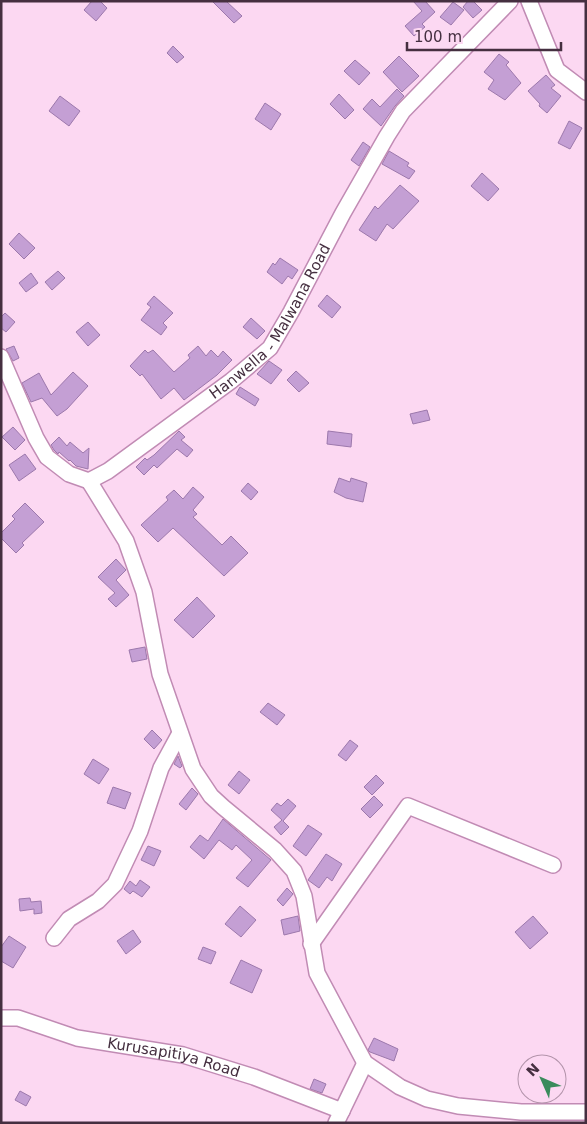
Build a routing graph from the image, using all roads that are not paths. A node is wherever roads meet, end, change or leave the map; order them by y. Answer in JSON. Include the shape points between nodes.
{"nodes":[{"id":1,"x":510,"y":1,"type":"edge"},
{"id":2,"x":529,"y":1,"type":"edge"},
{"id":3,"x":586,"y":92,"type":"edge"},
{"id":4,"x":1,"y":357,"type":"edge"},
{"id":5,"x":89,"y":481,"type":"junction"},
{"id":6,"x":180,"y":733,"type":"junction"},
{"id":7,"x":553,"y":865,"type":"dead end"},
{"id":8,"x":54,"y":938,"type":"dead end"},
{"id":9,"x":311,"y":944,"type":"junction"},
{"id":10,"x":1,"y":1018,"type":"edge"},
{"id":11,"x":365,"y":1063,"type":"junction"},
{"id":12,"x":586,"y":1112,"type":"edge"},
{"id":13,"x":339,"y":1117,"type":"edge"},
{"id":14,"x":529,"y":1117,"type":"edge"}],
"edges":[{"from":1,"to":5,"type":"street","name":"Hanwella - Malwana Road","via":[[403,111],[270,348],[231,381],[108,471]]},
{"from":2,"to":3,"type":"street","via":[[557,70]]},
{"from":4,"to":5,"type":"street","via":[[36,438],[48,457],[69,474]]},
{"from":5,"to":6,"type":"street","via":[[129,549],[144,592],[160,674]]},
{"from":6,"to":8,"type":"street","via":[[161,768],[140,831],[115,884],[98,901],[69,918]]},
{"from":6,"to":9,"type":"street","via":[[193,769],[211,796],[276,850],[294,871],[304,896]]},
{"from":7,"to":9,"type":"street","via":[[408,806]]},
{"from":9,"to":11,"type":"street","via":[[317,974]]},
{"from":10,"to":13,"type":"street","name":"Kurusapitiya Road","via":[[18,1018],[77,1038],[183,1055],[254,1077]]},
{"from":11,"to":13,"type":"street"},
{"from":11,"to":14,"type":"street","via":[[400,1087],[427,1099]]},
{"from":12,"to":14,"type":"street"}]}
